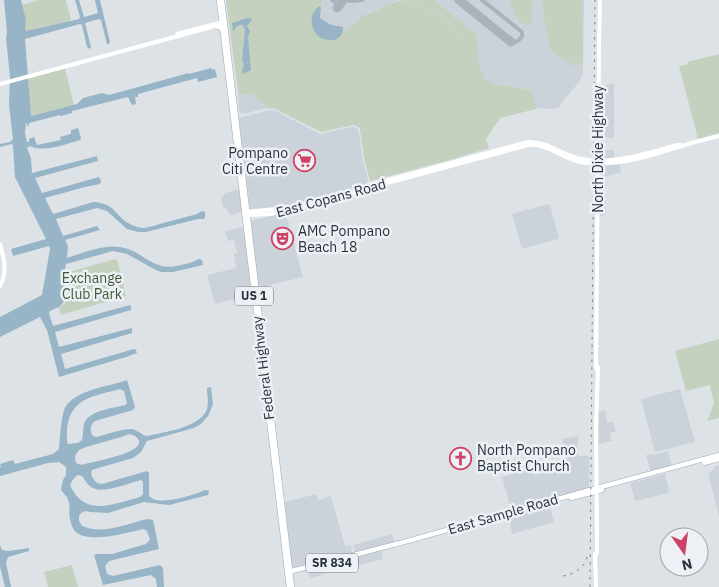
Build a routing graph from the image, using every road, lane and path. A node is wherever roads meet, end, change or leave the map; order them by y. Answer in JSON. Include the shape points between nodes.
{"nodes":[{"id":1,"x":221,"y":0,"type":"edge"},
{"id":2,"x":599,"y":0,"type":"edge"},
{"id":3,"x":223,"y":24,"type":"junction"},
{"id":4,"x":216,"y":26,"type":"joint"},
{"id":5,"x":140,"y":44,"type":"junction"},
{"id":6,"x":136,"y":48,"type":"junction"},
{"id":7,"x":104,"y":55,"type":"junction"},
{"id":8,"x":230,"y":80,"type":"junction"},
{"id":9,"x":0,"y":84,"type":"edge"},
{"id":10,"x":719,"y":136,"type":"edge"},
{"id":11,"x":598,"y":162,"type":"junction"},
{"id":12,"x":240,"y":171,"type":"junction"},
{"id":13,"x":325,"y":199,"type":"junction"},
{"id":14,"x":281,"y":209,"type":"junction"},
{"id":15,"x":246,"y":213,"type":"junction"},
{"id":16,"x":275,"y":213,"type":"junction"},
{"id":17,"x":0,"y":244,"type":"edge"},
{"id":18,"x":0,"y":286,"type":"edge"},
{"id":19,"x":255,"y":293,"type":"junction"},
{"id":20,"x":261,"y":344,"type":"junction"},
{"id":21,"x":262,"y":364,"type":"junction"},
{"id":22,"x":266,"y":369,"type":"junction"},
{"id":23,"x":272,"y":437,"type":"junction"},
{"id":24,"x":719,"y":457,"type":"edge"},
{"id":25,"x":660,"y":471,"type":"junction"},
{"id":26,"x":651,"y":476,"type":"junction"},
{"id":27,"x":596,"y":490,"type":"junction"},
{"id":28,"x":282,"y":531,"type":"junction"},
{"id":29,"x":286,"y":537,"type":"junction"},
{"id":30,"x":289,"y":573,"type":"junction"},
{"id":31,"x":290,"y":587,"type":"edge"},
{"id":32,"x":596,"y":587,"type":"edge"}],
"edges":[{"from":1,"to":3,"type":"main road","name":"Federal Highway","number":"US 1"},
{"from":2,"to":11,"type":"main road","name":"North Dixie Highway"},
{"from":3,"to":4,"type":"main road"},
{"from":3,"to":5,"type":"main road"},
{"from":3,"to":8,"type":"main road","name":"Federal Highway","number":"US 1"},
{"from":3,"to":8,"type":"main road","name":"Federal Highway","number":"US 1"},
{"from":4,"to":6,"type":"main road"},
{"from":5,"to":6,"type":"main road"},
{"from":5,"to":7,"type":"main road"},
{"from":6,"to":7,"type":"main road"},
{"from":7,"to":9,"type":"main road"},
{"from":8,"to":12,"type":"main road","name":"Federal Highway","number":"US 1"},
{"from":8,"to":12,"type":"main road","name":"Federal Highway","number":"US 1"},
{"from":10,"to":11,"type":"main road","name":"East Copans Road"},
{"from":11,"to":13,"type":"main road","name":"East Copans Road","via":[[538,142],[528,142]]},
{"from":11,"to":27,"type":"main road","name":"North Dixie Highway"},
{"from":12,"to":15,"type":"main road","name":"Federal Highway","number":"US 1"},
{"from":12,"to":15,"type":"main road","name":"Federal Highway","number":"US 1","via":[[244,180]]},
{"from":13,"to":14,"type":"main road","name":"East Copans Road"},
{"from":13,"to":16,"type":"main road","name":"East Copans Road"},
{"from":14,"to":15,"type":"main road","name":"East Copans Road"},
{"from":14,"to":16,"type":"main road"},
{"from":15,"to":16,"type":"main road","name":"East Copans Road"},
{"from":15,"to":19,"type":"main road","name":"Federal Highway","number":"US 1"},
{"from":15,"to":19,"type":"main road","name":"Federal Highway","number":"US 1"},
{"from":17,"to":18,"type":"main road","via":[[5,267]]},
{"from":19,"to":20,"type":"main road","name":"Federal Highway","number":"US 1"},
{"from":19,"to":20,"type":"main road","name":"Federal Highway","number":"US 1"},
{"from":20,"to":21,"type":"main road","name":"Federal Highway","number":"US 1"},
{"from":20,"to":22,"type":"main road","name":"Federal Highway","number":"US 1"},
{"from":21,"to":22,"type":"main road"},
{"from":21,"to":23,"type":"main road","name":"Federal Highway","number":"US 1"},
{"from":22,"to":23,"type":"main road","name":"Federal Highway","number":"US 1"},
{"from":23,"to":28,"type":"main road","name":"Federal Highway","number":"US 1"},
{"from":23,"to":29,"type":"main road","name":"Federal Highway","number":"US 1"},
{"from":24,"to":25,"type":"main road","name":"East Sample Road","number":"SR 834"},
{"from":24,"to":26,"type":"main road","name":"East Sample Road","number":"SR 834"},
{"from":25,"to":26,"type":"main road"},
{"from":25,"to":27,"type":"main road","name":"East Sample Road","number":"SR 834"},
{"from":26,"to":27,"type":"main road","name":"East Sample Road","number":"SR 834"},
{"from":27,"to":30,"type":"main road","name":"East Sample Road","number":"SR 834"},
{"from":27,"to":32,"type":"main road","name":"North Dixie Highway"},
{"from":28,"to":29,"type":"main road"},
{"from":28,"to":30,"type":"main road","name":"Federal Highway","number":"US 1"},
{"from":29,"to":30,"type":"main road","name":"Federal Highway","number":"US 1"},
{"from":30,"to":31,"type":"main road","name":"Federal Highway","number":"US 1"}]}
